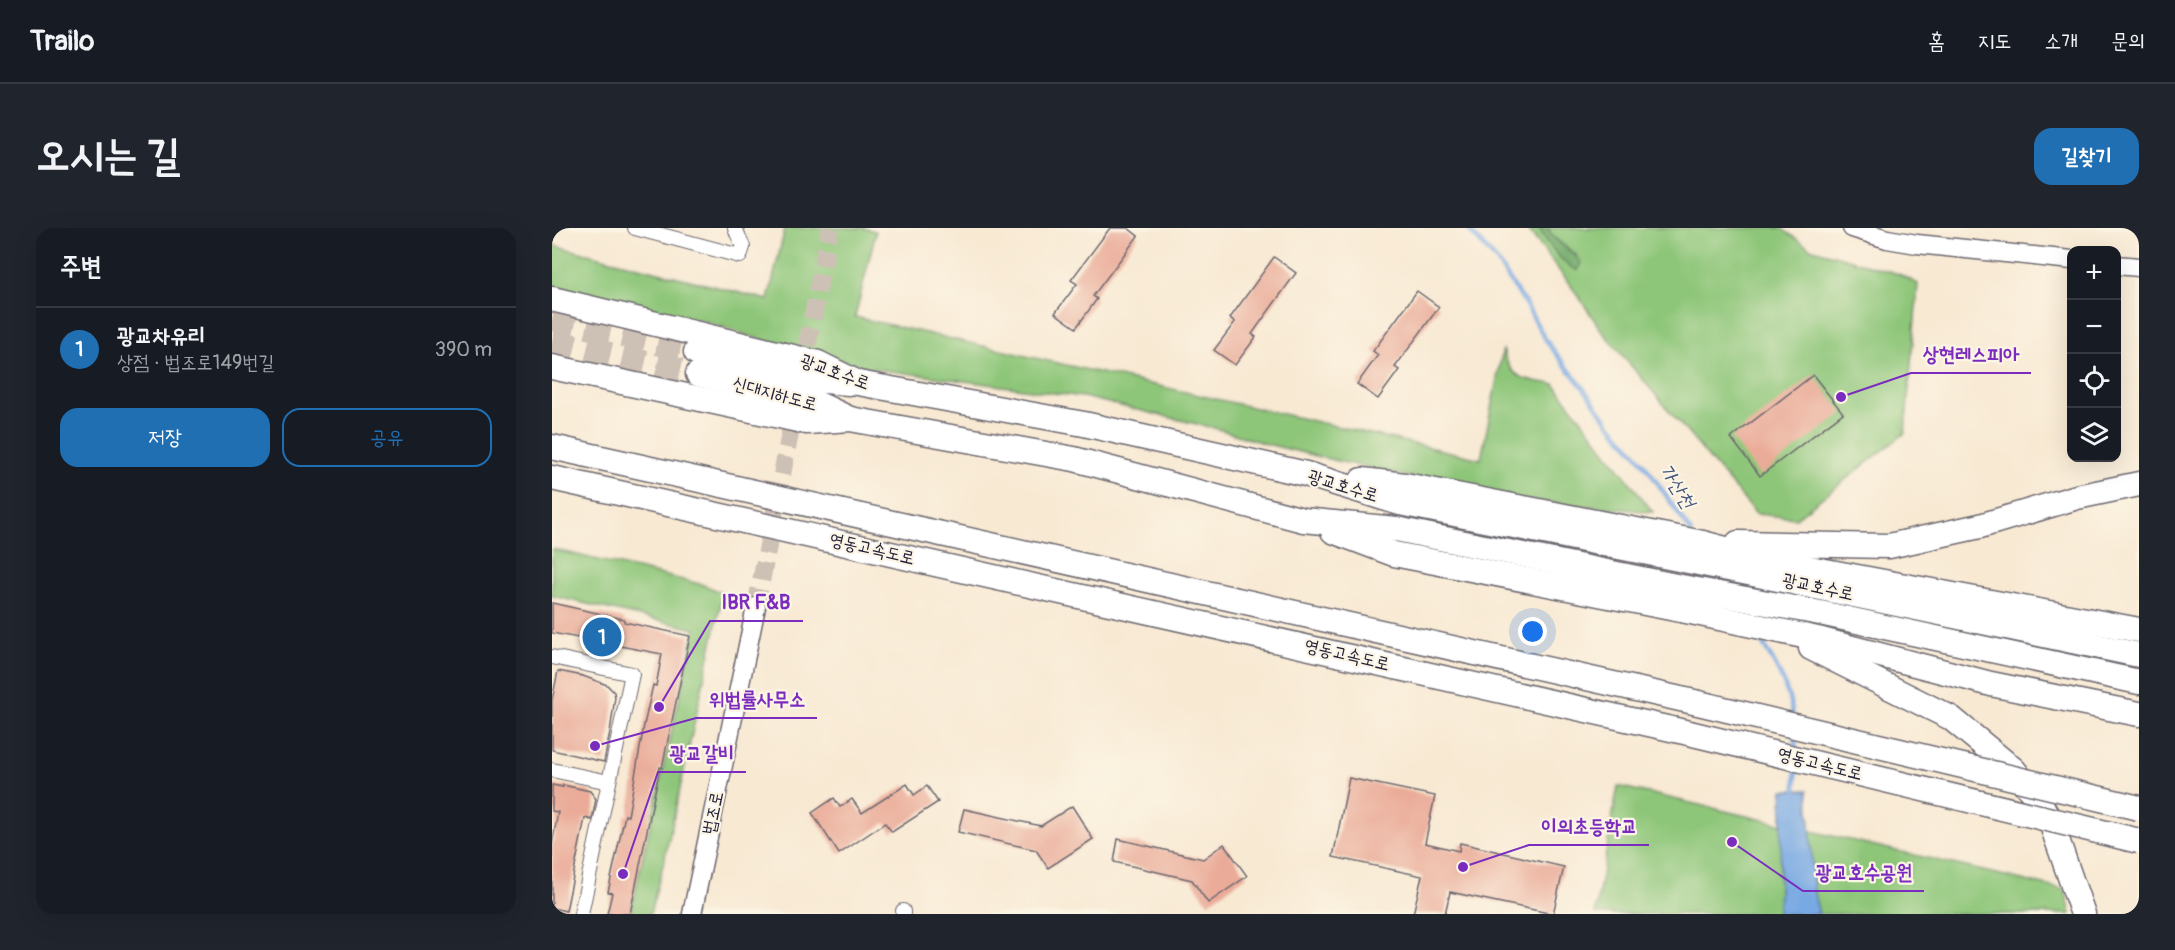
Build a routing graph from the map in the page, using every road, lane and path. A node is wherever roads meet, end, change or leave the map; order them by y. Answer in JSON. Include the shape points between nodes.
{"nodes":[{"id":1,"x":635,"y":228,"type":"edge"},
{"id":2,"x":735,"y":228,"type":"edge"},
{"id":3,"x":1852,"y":228,"type":"edge"},
{"id":4,"x":2067,"y":259,"type":"edge"},
{"id":5,"x":2121,"y":265,"type":"edge"},
{"id":6,"x":2139,"y":267,"type":"edge"},
{"id":7,"x":552,"y":299,"type":"edge"},
{"id":8,"x":552,"y":368,"type":"edge"},
{"id":9,"x":858,"y":383,"type":"junction"},
{"id":10,"x":850,"y":419,"type":"junction"},
{"id":11,"x":552,"y":447,"type":"edge"},
{"id":12,"x":1306,"y":474,"type":"junction"},
{"id":13,"x":552,"y":478,"type":"edge"},
{"id":14,"x":2139,"y":484,"type":"edge"},
{"id":15,"x":1303,"y":520,"type":"junction"},
{"id":16,"x":1769,"y":552,"type":"junction"},
{"id":17,"x":756,"y":607,"type":"tunnel mouth"},
{"id":18,"x":2139,"y":630,"type":"edge"},
{"id":19,"x":1822,"y":647,"type":"junction"},
{"id":20,"x":2139,"y":655,"type":"edge"},
{"id":21,"x":552,"y":657,"type":"edge"},
{"id":22,"x":2139,"y":682,"type":"edge"},
{"id":23,"x":2139,"y":714,"type":"edge"},
{"id":24,"x":552,"y":770,"type":"edge"},
{"id":25,"x":609,"y":782,"type":"junction"},
{"id":26,"x":2139,"y":808,"type":"edge"},
{"id":27,"x":2139,"y":841,"type":"edge"},
{"id":28,"x":582,"y":914,"type":"edge"},
{"id":29,"x":692,"y":914,"type":"edge"},
{"id":30,"x":2083,"y":914,"type":"edge"}],
"edges":[{"from":1,"to":2,"type":"street","via":[[740,256],[743,247]]},
{"from":3,"to":4,"type":"street","via":[[1917,244]]},
{"from":5,"to":6,"type":"street"},
{"from":7,"to":9,"type":"highway","name":"광교호수로","via":[[818,363]]},
{"from":8,"to":10,"type":"highway","name":"광교호수로","via":[[807,422]]},
{"from":9,"to":10,"type":"highway","name":"신대지하도로","via":[[697,363],[812,401]]},
{"from":9,"to":12,"type":"highway","name":"광교호수로","via":[[1084,424]]},
{"from":10,"to":15,"type":"highway","name":"광교호수로","via":[[1074,459]]},
{"from":11,"to":26,"type":"highway","name":"영동고속도로","bridge":true,"via":[[1694,702]]},
{"from":12,"to":16,"type":"highway","via":[[1405,485]]},
{"from":12,"to":20,"type":"highway","name":"광교호수로","via":[[1400,503]]},
{"from":13,"to":27,"type":"highway","name":"영동고속도로","bridge":true,"via":[[1689,733]]},
{"from":14,"to":16,"type":"highway","via":[[1889,546]]},
{"from":15,"to":19,"type":"highway","via":[[1394,554],[1691,612]]},
{"from":15,"to":22,"type":"highway","name":"광교호수로","via":[[1396,529],[1820,613]]},
{"from":16,"to":18,"type":"highway"},
{"from":17,"to":29,"type":"street","name":"법조로"},
{"from":19,"to":23,"type":"highway"},
{"from":19,"to":30,"type":"highway","via":[[1951,718],[2014,770],[2040,802],[2053,828]]},
{"from":21,"to":25,"type":"street","via":[[632,674]]},
{"from":24,"to":25,"type":"street"},
{"from":25,"to":28,"type":"street"}]}
